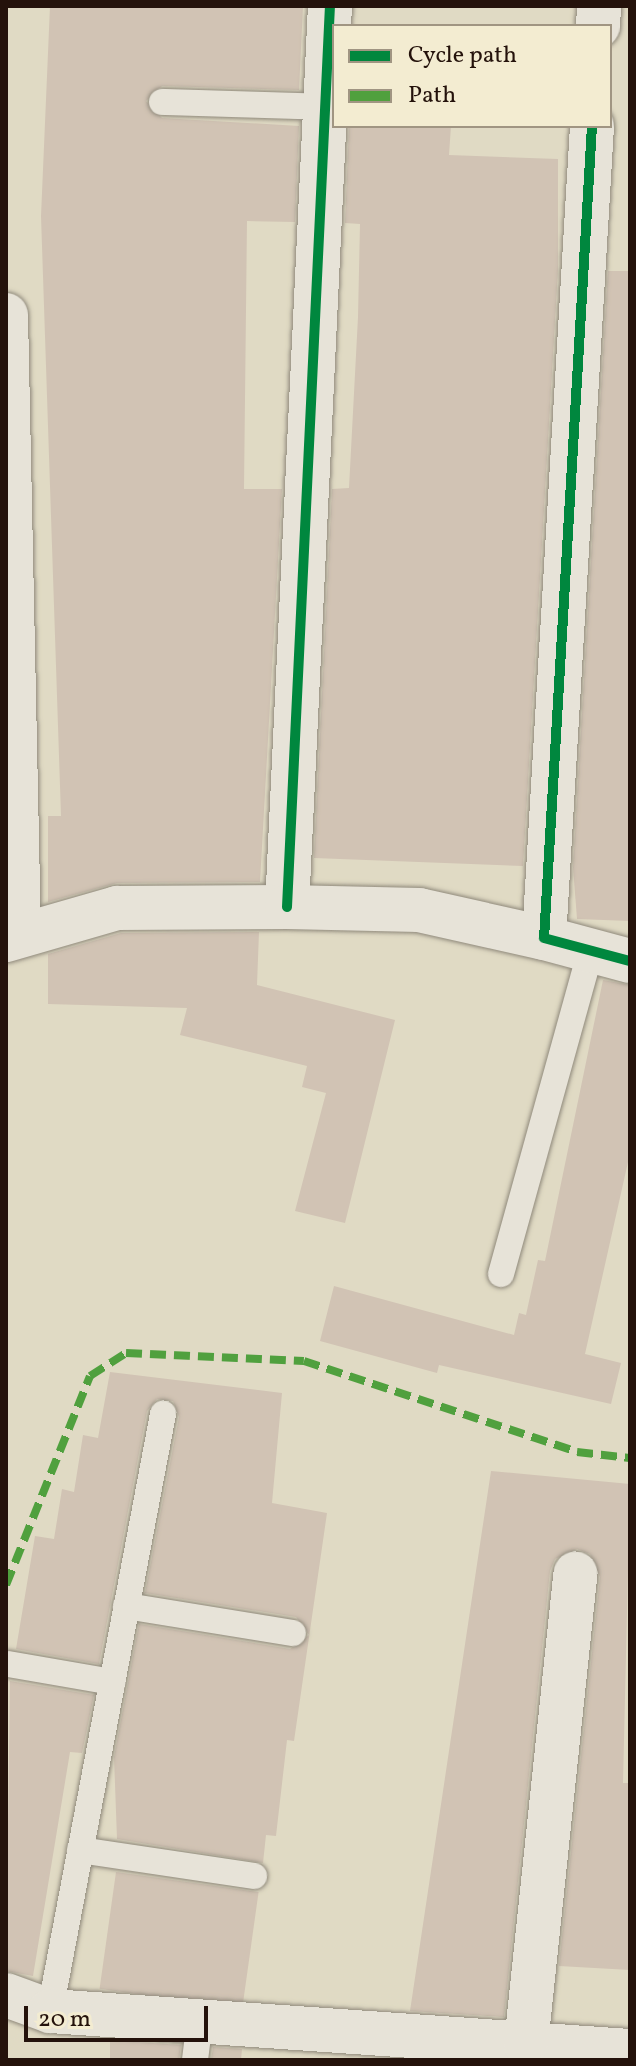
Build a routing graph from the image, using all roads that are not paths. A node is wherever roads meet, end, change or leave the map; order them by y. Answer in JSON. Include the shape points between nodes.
{"nodes":[{"id":1,"x":330,"y":6,"type":"edge"},
{"id":2,"x":162,"y":102,"type":"dead end"},
{"id":3,"x":326,"y":107,"type":"junction"},
{"id":4,"x":592,"y":128,"type":"edge"},
{"id":5,"x":6,"y":315,"type":"edge"},
{"id":6,"x":287,"y":907,"type":"junction"},
{"id":7,"x":12,"y":938,"type":"edge"},
{"id":8,"x":544,"y":938,"type":"junction"},
{"id":9,"x":611,"y":955,"type":"edge"},
{"id":10,"x":501,"y":1274,"type":"dead end"},
{"id":11,"x":163,"y":1414,"type":"dead end"},
{"id":12,"x":575,"y":1574,"type":"dead end"},
{"id":13,"x":126,"y":1606,"type":"junction"},
{"id":14,"x":293,"y":1633,"type":"dead end"},
{"id":15,"x":8,"y":1664,"type":"edge"},
{"id":16,"x":112,"y":1682,"type":"junction"},
{"id":17,"x":80,"y":1850,"type":"junction"},
{"id":18,"x":254,"y":1876,"type":"dead end"},
{"id":19,"x":6,"y":1995,"type":"edge"},
{"id":20,"x":50,"y":2011,"type":"junction"},
{"id":21,"x":197,"y":2041,"type":"edge"},
{"id":22,"x":526,"y":2044,"type":"junction"},
{"id":23,"x":444,"y":2049,"type":"edge"},
{"id":24,"x":630,"y":2051,"type":"edge"},
{"id":25,"x":577,"y":2054,"type":"edge"}],
"edges":[{"from":1,"to":3,"type":"street"},
{"from":2,"to":3,"type":"lane"},
{"from":3,"to":6,"type":"street"},
{"from":4,"to":8,"type":"street"},
{"from":5,"to":7,"type":"street"},
{"from":6,"to":7,"type":"street","via":[[117,908]]},
{"from":6,"to":8,"type":"street","via":[[419,910]]},
{"from":8,"to":9,"type":"street"},
{"from":9,"to":10,"type":"lane"},
{"from":11,"to":13,"type":"lane"},
{"from":12,"to":22,"type":"street"},
{"from":13,"to":14,"type":"lane"},
{"from":13,"to":16,"type":"lane"},
{"from":15,"to":16,"type":"lane"},
{"from":16,"to":17,"type":"lane"},
{"from":17,"to":18,"type":"lane"},
{"from":17,"to":20,"type":"lane"},
{"from":19,"to":20,"type":"street"},
{"from":20,"to":21,"type":"street"},
{"from":21,"to":23,"type":"street"},
{"from":22,"to":23,"type":"street"},
{"from":22,"to":25,"type":"street"},
{"from":24,"to":25,"type":"street"}]}
